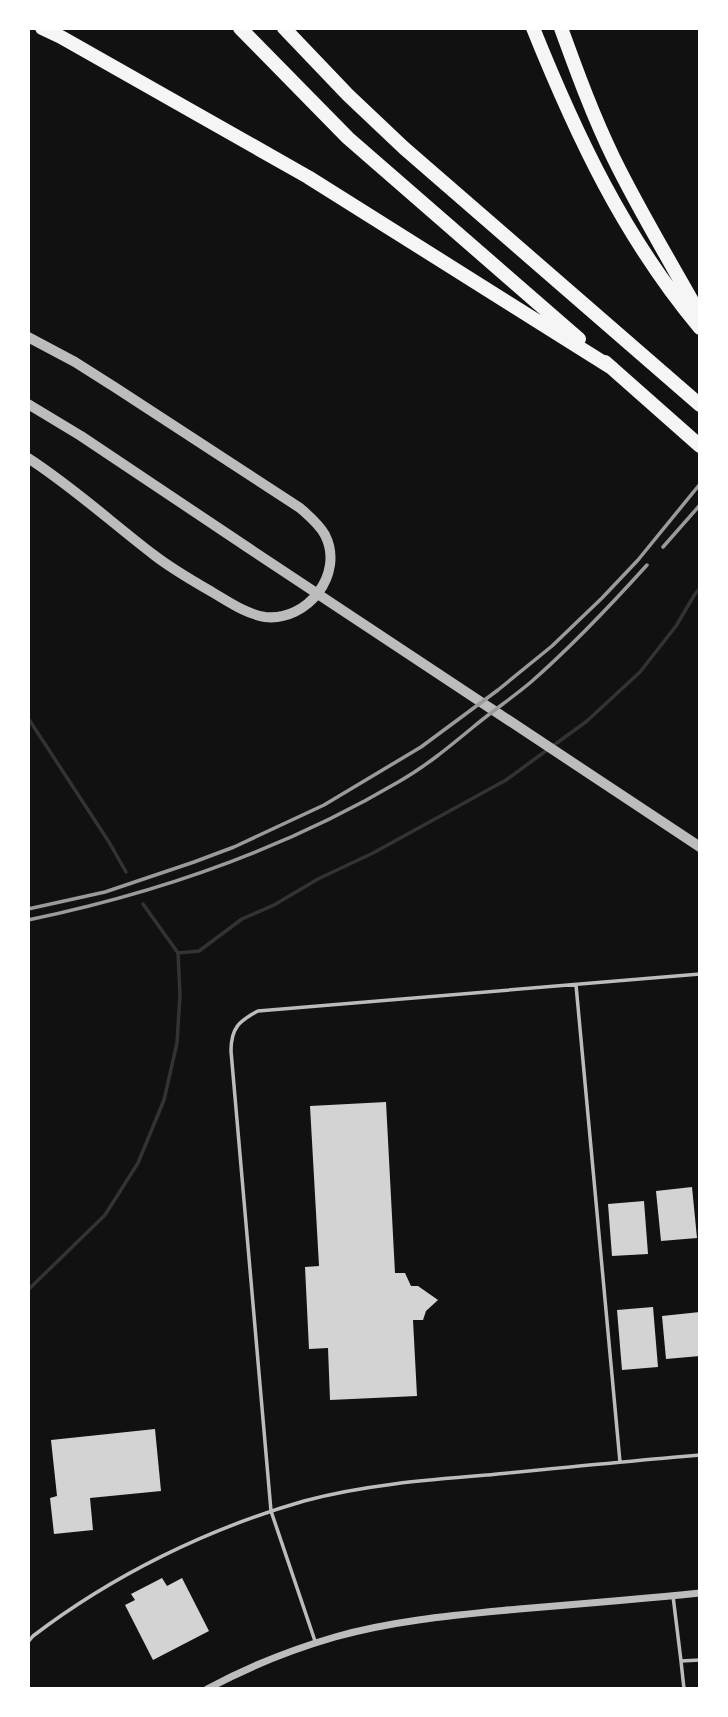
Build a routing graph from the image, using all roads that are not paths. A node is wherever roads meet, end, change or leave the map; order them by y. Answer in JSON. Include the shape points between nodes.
{"nodes":[{"id":1,"x":42,"y":28,"type":"edge"},
{"id":2,"x":240,"y":28,"type":"edge"},
{"id":3,"x":284,"y":28,"type":"edge"},
{"id":4,"x":533,"y":28,"type":"edge"},
{"id":5,"x":561,"y":28,"type":"edge"},
{"id":6,"x":700,"y":315,"type":"edge"},
{"id":7,"x":700,"y":328,"type":"edge"},
{"id":8,"x":28,"y":337,"type":"edge"},
{"id":9,"x":612,"y":368,"type":"junction"},
{"id":10,"x":28,"y":404,"type":"edge"},
{"id":11,"x":700,"y":405,"type":"edge"},
{"id":12,"x":700,"y":446,"type":"edge"},
{"id":13,"x":28,"y":458,"type":"edge"},
{"id":14,"x":700,"y":847,"type":"edge"},
{"id":15,"x":700,"y":974,"type":"edge"},
{"id":16,"x":576,"y":985,"type":"junction"},
{"id":17,"x":700,"y":1455,"type":"edge"},
{"id":18,"x":620,"y":1462,"type":"junction"},
{"id":19,"x":271,"y":1511,"type":"junction"},
{"id":20,"x":700,"y":1594,"type":"edge"},
{"id":21,"x":673,"y":1596,"type":"junction"},
{"id":22,"x":28,"y":1642,"type":"edge"},
{"id":23,"x":316,"y":1643,"type":"junction"},
{"id":24,"x":700,"y":1660,"type":"edge"},
{"id":25,"x":681,"y":1661,"type":"junction"},
{"id":26,"x":207,"y":1689,"type":"edge"},
{"id":27,"x":684,"y":1689,"type":"edge"}],
"edges":[{"from":1,"to":9,"type":"highway","via":[[246,140]]},
{"from":2,"to":9,"type":"highway","via":[[348,138]]},
{"from":3,"to":11,"type":"highway","via":[[404,148]]},
{"from":4,"to":7,"type":"highway","via":[[579,138],[617,208]]},
{"from":5,"to":6,"type":"highway","via":[[613,157]]},
{"from":8,"to":13,"type":"street","via":[[96,375],[300,508],[326,537],[330,554],[324,584],[295,612],[265,617],[249,612],[155,555]]},
{"from":9,"to":12,"type":"highway"},
{"from":10,"to":14,"type":"street"},
{"from":15,"to":16,"type":"lane"},
{"from":16,"to":18,"type":"lane"},
{"from":16,"to":19,"type":"lane","via":[[258,1012],[235,1028],[231,1051]]},
{"from":17,"to":18,"type":"lane"},
{"from":18,"to":19,"type":"lane","via":[[389,1485]]},
{"from":19,"to":22,"type":"lane","via":[[142,1567],[83,1599]]},
{"from":19,"to":23,"type":"lane"},
{"from":20,"to":21,"type":"street"},
{"from":21,"to":23,"type":"street","via":[[404,1622]]},
{"from":21,"to":25,"type":"lane"},
{"from":23,"to":26,"type":"street"},
{"from":24,"to":25,"type":"lane"},
{"from":25,"to":27,"type":"lane"}]}
